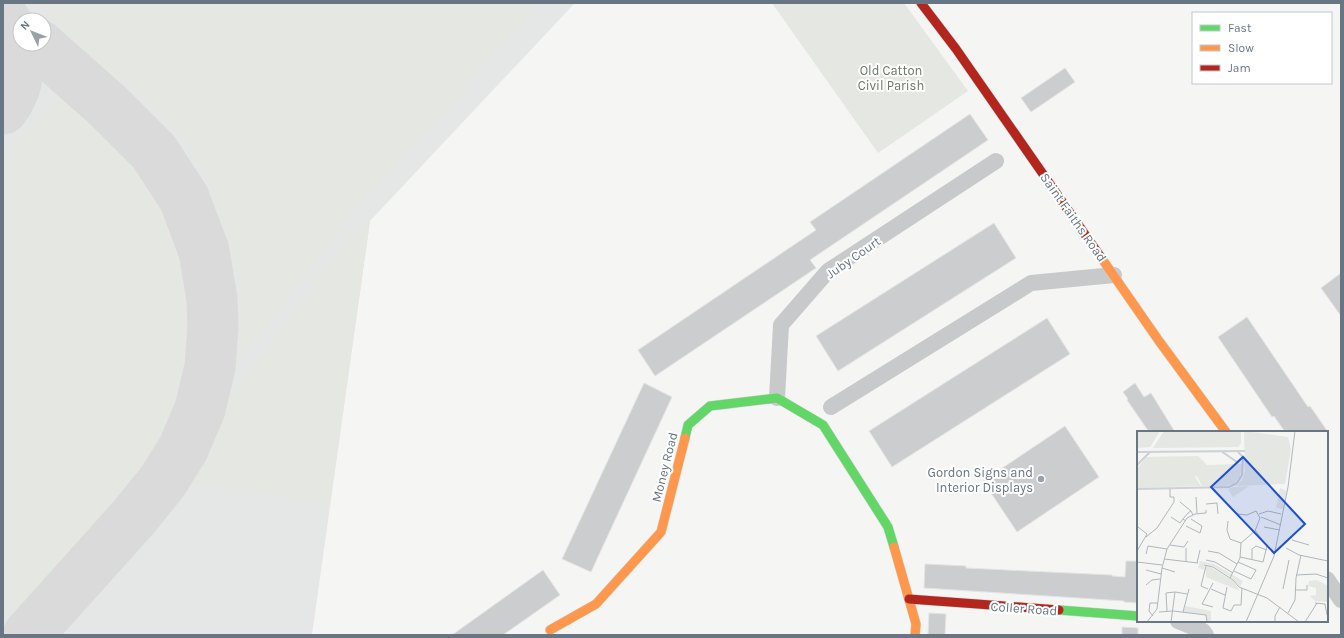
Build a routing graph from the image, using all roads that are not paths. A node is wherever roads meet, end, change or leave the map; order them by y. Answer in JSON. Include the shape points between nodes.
{"nodes":[{"id":1,"x":921,"y":3,"type":"edge"},
{"id":2,"x":996,"y":161,"type":"dead end"},
{"id":3,"x":1114,"y":275,"type":"junction"},
{"id":4,"x":777,"y":398,"type":"junction"},
{"id":5,"x":831,"y":407,"type":"dead end"},
{"id":6,"x":1225,"y":431,"type":"edge"},
{"id":7,"x":1328,"y":580,"type":"edge"},
{"id":8,"x":910,"y":599,"type":"junction"},
{"id":9,"x":1341,"y":600,"type":"edge"},
{"id":10,"x":1137,"y":616,"type":"edge"},
{"id":11,"x":1180,"y":622,"type":"edge"},
{"id":12,"x":550,"y":630,"type":"dead end"},
{"id":13,"x":915,"y":635,"type":"edge"},
{"id":14,"x":1206,"y":635,"type":"edge"}],
"edges":[{"from":1,"to":3,"type":"street","name":"Saint Faiths Road"},
{"from":2,"to":4,"type":"street","name":"Juby Court","via":[[828,271],[781,325]]},
{"from":3,"to":5,"type":"street","via":[[1031,283]]},
{"from":3,"to":6,"type":"street","name":"Saint Faiths Road"},
{"from":4,"to":8,"type":"street","via":[[823,425],[888,526]]},
{"from":4,"to":12,"type":"street","name":"Money Road","via":[[710,406],[688,425],[661,532],[596,604]]},
{"from":7,"to":9,"type":"street"},
{"from":8,"to":10,"type":"street","name":"Coller Road"},
{"from":8,"to":13,"type":"street","via":[[916,624]]},
{"from":11,"to":14,"type":"street","via":[[1203,631]]}]}
